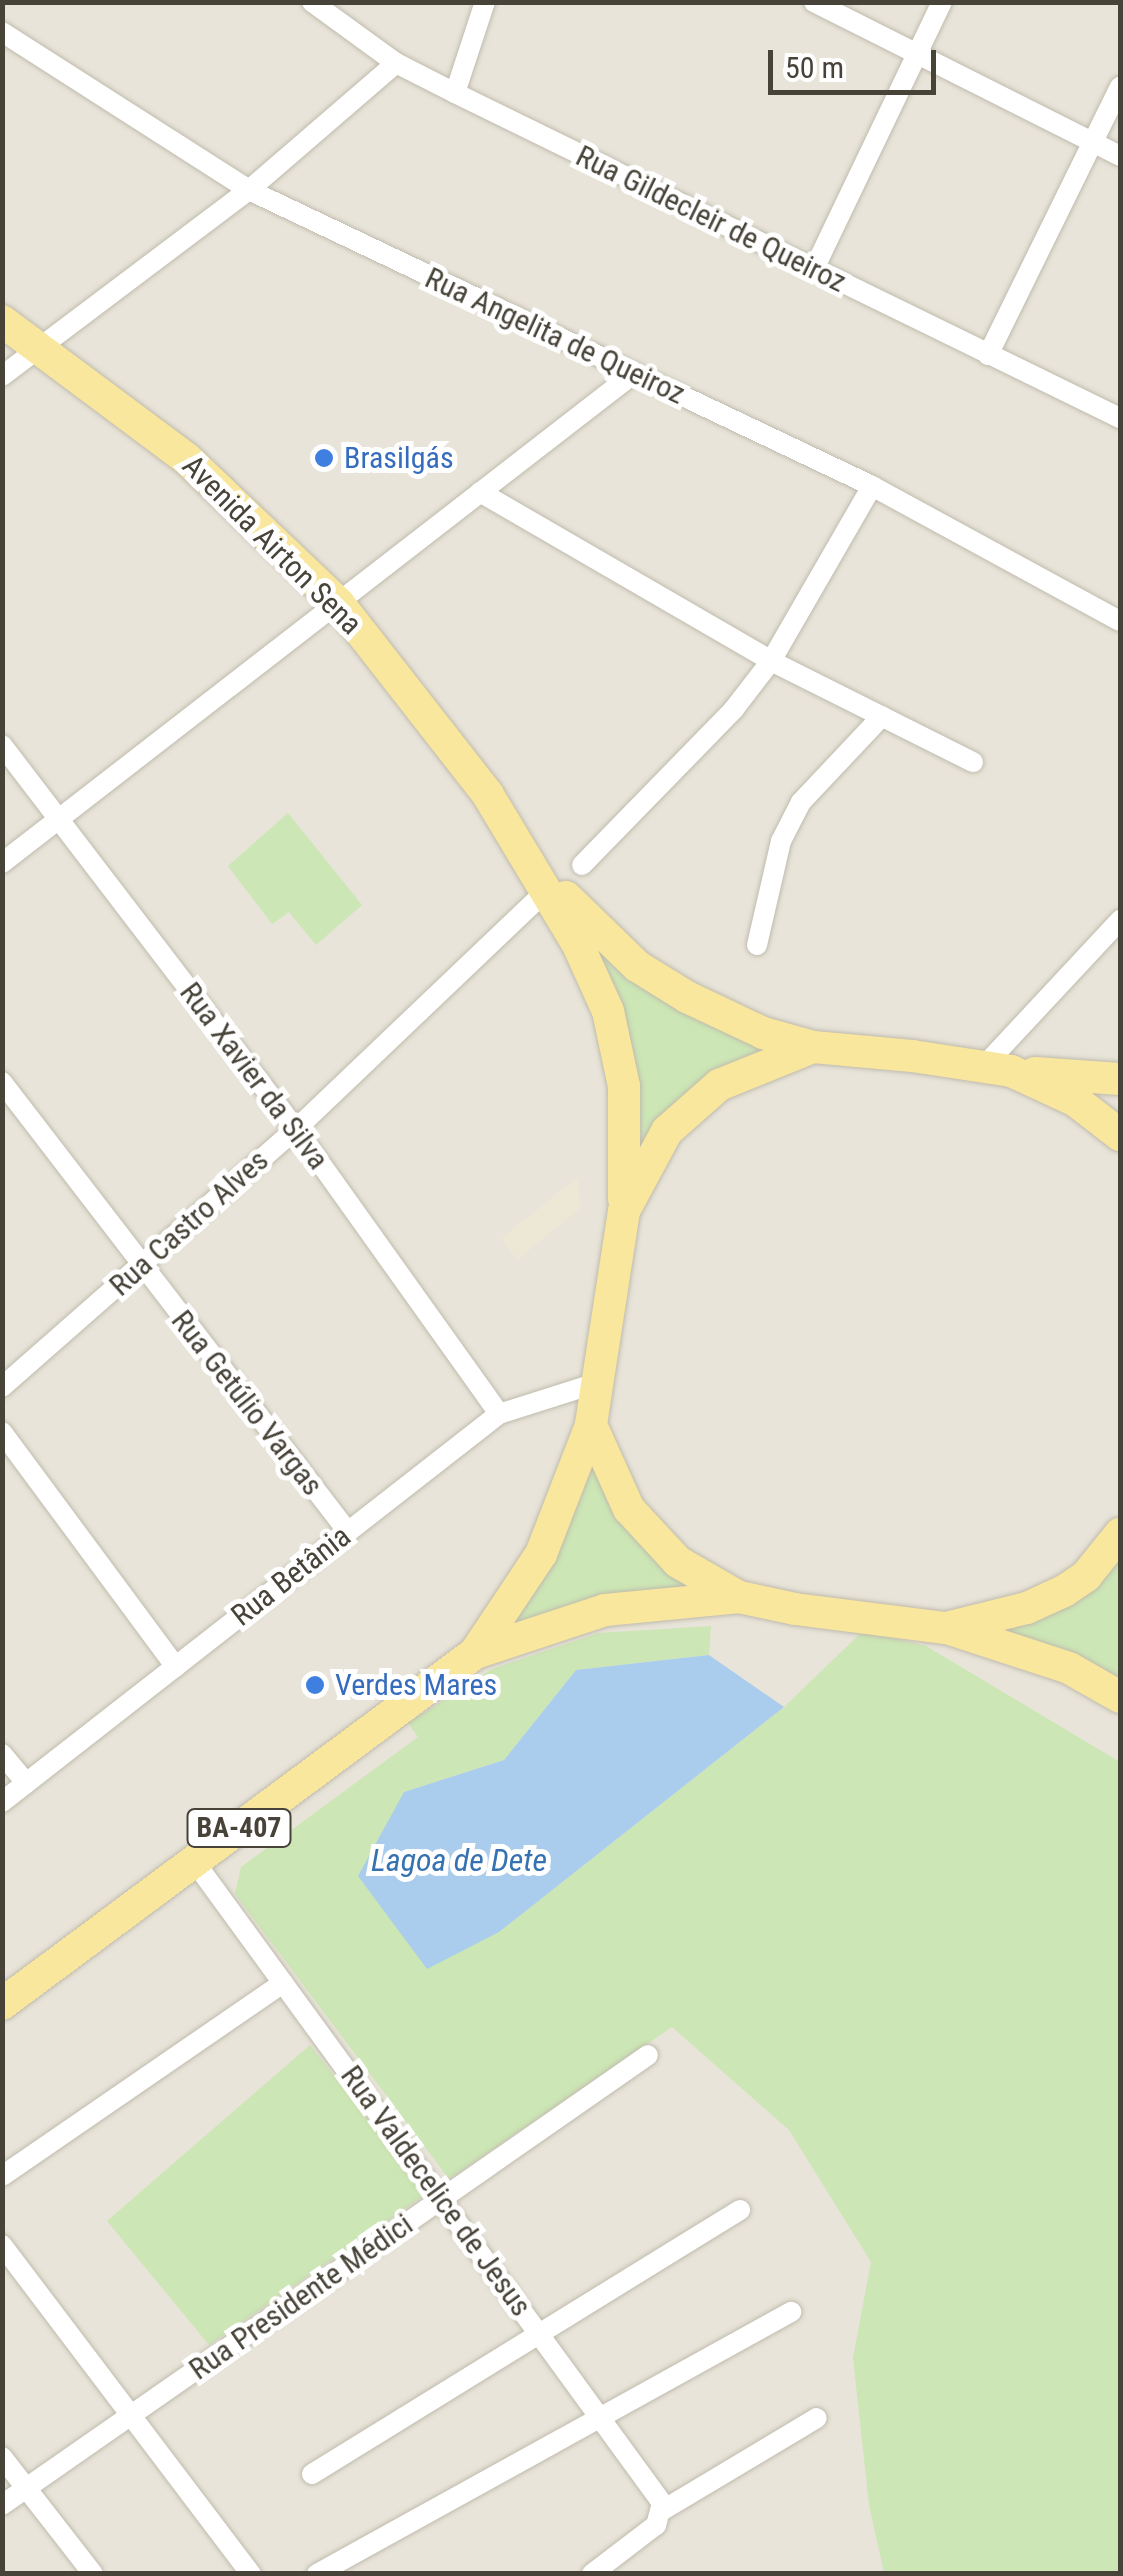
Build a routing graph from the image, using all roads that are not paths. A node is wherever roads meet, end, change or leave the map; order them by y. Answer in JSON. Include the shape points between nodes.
{"nodes":[{"id":1,"x":312,"y":2,"type":"edge"},
{"id":2,"x":485,"y":2,"type":"edge"},
{"id":3,"x":814,"y":2,"type":"edge"},
{"id":4,"x":942,"y":2,"type":"edge"},
{"id":5,"x":2,"y":32,"type":"edge"},
{"id":6,"x":917,"y":56,"type":"junction"},
{"id":7,"x":396,"y":63,"type":"junction"},
{"id":8,"x":1120,"y":87,"type":"edge"},
{"id":9,"x":456,"y":93,"type":"junction"},
{"id":10,"x":1093,"y":142,"type":"junction"},
{"id":11,"x":1120,"y":156,"type":"edge"},
{"id":12,"x":248,"y":190,"type":"junction"},
{"id":13,"x":814,"y":269,"type":"junction"},
{"id":14,"x":2,"y":321,"type":"edge"},
{"id":15,"x":40,"y":348,"type":"junction"},
{"id":16,"x":988,"y":355,"type":"junction"},
{"id":17,"x":633,"y":374,"type":"junction"},
{"id":18,"x":2,"y":376,"type":"edge"},
{"id":19,"x":1120,"y":418,"type":"edge"},
{"id":20,"x":872,"y":486,"type":"junction"},
{"id":21,"x":480,"y":492,"type":"junction"},
{"id":22,"x":338,"y":604,"type":"junction"},
{"id":23,"x":1120,"y":621,"type":"edge"},
{"id":24,"x":771,"y":661,"type":"junction"},
{"id":25,"x":882,"y":716,"type":"junction"},
{"id":26,"x":2,"y":744,"type":"edge"},
{"id":27,"x":973,"y":762,"type":"dead end"},
{"id":28,"x":60,"y":820,"type":"junction"},
{"id":29,"x":2,"y":863,"type":"edge"},
{"id":30,"x":582,"y":865,"type":"dead end"},
{"id":31,"x":539,"y":876,"type":"junction"},
{"id":32,"x":1120,"y":920,"type":"edge"},
{"id":33,"x":757,"y":945,"type":"dead end"},
{"id":34,"x":813,"y":1047,"type":"junction"},
{"id":35,"x":997,"y":1069,"type":"junction"},
{"id":36,"x":1120,"y":1078,"type":"edge"},
{"id":37,"x":2,"y":1082,"type":"edge"},
{"id":38,"x":296,"y":1129,"type":"junction"},
{"id":39,"x":1120,"y":1136,"type":"edge"},
{"id":40,"x":624,"y":1211,"type":"junction"},
{"id":41,"x":142,"y":1266,"type":"junction"},
{"id":42,"x":597,"y":1383,"type":"junction"},
{"id":43,"x":2,"y":1388,"type":"edge"},
{"id":44,"x":498,"y":1414,"type":"junction"},
{"id":45,"x":591,"y":1426,"type":"junction"},
{"id":46,"x":2,"y":1432,"type":"edge"},
{"id":47,"x":348,"y":1532,"type":"junction"},
{"id":48,"x":1120,"y":1534,"type":"edge"},
{"id":49,"x":739,"y":1597,"type":"junction"},
{"id":50,"x":946,"y":1628,"type":"junction"},
{"id":51,"x":475,"y":1653,"type":"junction"},
{"id":52,"x":176,"y":1667,"type":"junction"},
{"id":53,"x":1120,"y":1697,"type":"edge"},
{"id":54,"x":2,"y":1754,"type":"edge"},
{"id":55,"x":26,"y":1784,"type":"junction"},
{"id":56,"x":2,"y":1802,"type":"edge"},
{"id":57,"x":194,"y":1861,"type":"junction"},
{"id":58,"x":283,"y":1983,"type":"junction"},
{"id":59,"x":2,"y":2004,"type":"edge"},
{"id":60,"x":648,"y":2054,"type":"dead end"},
{"id":61,"x":2,"y":2176,"type":"edge"},
{"id":62,"x":442,"y":2198,"type":"junction"},
{"id":63,"x":740,"y":2210,"type":"dead end"},
{"id":64,"x":2,"y":2245,"type":"edge"},
{"id":65,"x":791,"y":2312,"type":"dead end"},
{"id":66,"x":540,"y":2332,"type":"junction"},
{"id":67,"x":132,"y":2415,"type":"junction"},
{"id":68,"x":600,"y":2418,"type":"junction"},
{"id":69,"x":817,"y":2418,"type":"dead end"},
{"id":70,"x":2,"y":2457,"type":"edge"},
{"id":71,"x":312,"y":2474,"type":"dead end"},
{"id":72,"x":27,"y":2488,"type":"junction"},
{"id":73,"x":2,"y":2505,"type":"edge"},
{"id":74,"x":659,"y":2517,"type":"junction"},
{"id":75,"x":93,"y":2574,"type":"edge"},
{"id":76,"x":250,"y":2574,"type":"edge"},
{"id":77,"x":317,"y":2574,"type":"edge"},
{"id":78,"x":592,"y":2574,"type":"edge"}],
"edges":[{"from":1,"to":7,"type":"street","name":"Rua Gildecleir de Queiroz"},
{"from":2,"to":9,"type":"street"},
{"from":3,"to":6,"type":"street"},
{"from":4,"to":6,"type":"street"},
{"from":5,"to":12,"type":"street","name":"Rua Angelita de Queiroz"},
{"from":6,"to":10,"type":"street"},
{"from":6,"to":13,"type":"street"},
{"from":7,"to":9,"type":"street","name":"Rua Gildecleir de Queiroz"},
{"from":7,"to":12,"type":"street"},
{"from":8,"to":10,"type":"street"},
{"from":9,"to":13,"type":"street","name":"Rua Gildecleir de Queiroz"},
{"from":10,"to":11,"type":"street"},
{"from":10,"to":16,"type":"street"},
{"from":12,"to":15,"type":"street"},
{"from":12,"to":17,"type":"street","name":"Rua Angelita de Queiroz"},
{"from":13,"to":16,"type":"street","name":"Rua Gildecleir de Queiroz"},
{"from":14,"to":15,"type":"main road","name":"Avenida Airton Sena"},
{"from":15,"to":18,"type":"street"},
{"from":15,"to":22,"type":"main road","name":"Avenida Airton Sena","via":[[187,459]]},
{"from":16,"to":19,"type":"street","name":"Rua Gildecleir de Queiroz"},
{"from":17,"to":20,"type":"street","name":"Rua Angelita de Queiroz"},
{"from":17,"to":21,"type":"street"},
{"from":20,"to":23,"type":"street","name":"Rua Angelita de Queiroz"},
{"from":20,"to":24,"type":"street"},
{"from":21,"to":22,"type":"street"},
{"from":21,"to":24,"type":"street"},
{"from":22,"to":28,"type":"street"},
{"from":22,"to":31,"type":"main road","name":"Avenida Airton Sena","via":[[488,795]]},
{"from":24,"to":25,"type":"street"},
{"from":24,"to":30,"type":"street","via":[[734,709]]},
{"from":25,"to":27,"type":"street"},
{"from":25,"to":33,"type":"street","via":[[801,802],[781,841]]},
{"from":26,"to":28,"type":"street","name":"Rua Xavier da Silva"},
{"from":28,"to":29,"type":"street"},
{"from":28,"to":38,"type":"street","name":"Rua Xavier da Silva"},
{"from":31,"to":34,"type":"main road","via":[[637,966],[736,1022]]},
{"from":31,"to":38,"type":"street","name":"Rua Castro Alves"},
{"from":31,"to":40,"type":"main road","via":[[594,976],[621,1058]]},
{"from":32,"to":35,"type":"street"},
{"from":34,"to":35,"type":"main road"},
{"from":34,"to":40,"type":"main road","via":[[749,1070],[688,1109],[651,1154]]},
{"from":35,"to":36,"type":"main road"},
{"from":35,"to":39,"type":"main road","via":[[1076,1101]]},
{"from":37,"to":41,"type":"street","name":"Rua Getúlio Vargas"},
{"from":38,"to":41,"type":"street","name":"Rua Castro Alves"},
{"from":38,"to":44,"type":"street","name":"Rua Xavier da Silva"},
{"from":40,"to":42,"type":"main road"},
{"from":41,"to":43,"type":"street","name":"Rua Castro Alves"},
{"from":41,"to":47,"type":"street","name":"Rua Getúlio Vargas"},
{"from":42,"to":44,"type":"street","name":"Rua Betânia"},
{"from":42,"to":45,"type":"main road"},
{"from":44,"to":47,"type":"street","name":"Rua Betânia"},
{"from":45,"to":49,"type":"main road","via":[[644,1529],[678,1562]]},
{"from":45,"to":51,"type":"main road","number":"BA-407","via":[[541,1554]]},
{"from":46,"to":52,"type":"street"},
{"from":47,"to":52,"type":"street","name":"Rua Betânia"},
{"from":48,"to":50,"type":"main road","via":[[1064,1592]]},
{"from":49,"to":50,"type":"main road"},
{"from":49,"to":51,"type":"main road","number":"BA-407","via":[[604,1610]]},
{"from":50,"to":53,"type":"main road","via":[[1055,1662]]},
{"from":51,"to":57,"type":"main road","number":"BA-407"},
{"from":52,"to":55,"type":"street","name":"Rua Betânia"},
{"from":54,"to":55,"type":"street"},
{"from":55,"to":56,"type":"street","name":"Rua Betânia"},
{"from":57,"to":58,"type":"street","name":"Rua Valdecelice de Jesus"},
{"from":57,"to":59,"type":"main road","number":"BA-407"},
{"from":58,"to":61,"type":"street"},
{"from":58,"to":62,"type":"street","name":"Rua Valdecelice de Jesus"},
{"from":60,"to":62,"type":"street","name":"Rua Presidente Médici"},
{"from":62,"to":66,"type":"street","name":"Rua Valdecelice de Jesus"},
{"from":62,"to":67,"type":"street","name":"Rua Presidente Médici"},
{"from":63,"to":66,"type":"street"},
{"from":64,"to":67,"type":"street"},
{"from":65,"to":68,"type":"street"},
{"from":66,"to":68,"type":"street","name":"Rua Valdecelice de Jesus"},
{"from":66,"to":71,"type":"street"},
{"from":67,"to":72,"type":"street","name":"Rua Presidente Médici"},
{"from":67,"to":76,"type":"street"},
{"from":68,"to":74,"type":"street","name":"Rua Valdecelice de Jesus"},
{"from":68,"to":77,"type":"street"},
{"from":69,"to":74,"type":"street"},
{"from":70,"to":72,"type":"street"},
{"from":72,"to":73,"type":"street","name":"Rua Presidente Médici"},
{"from":72,"to":75,"type":"street"},
{"from":74,"to":78,"type":"street"}]}
